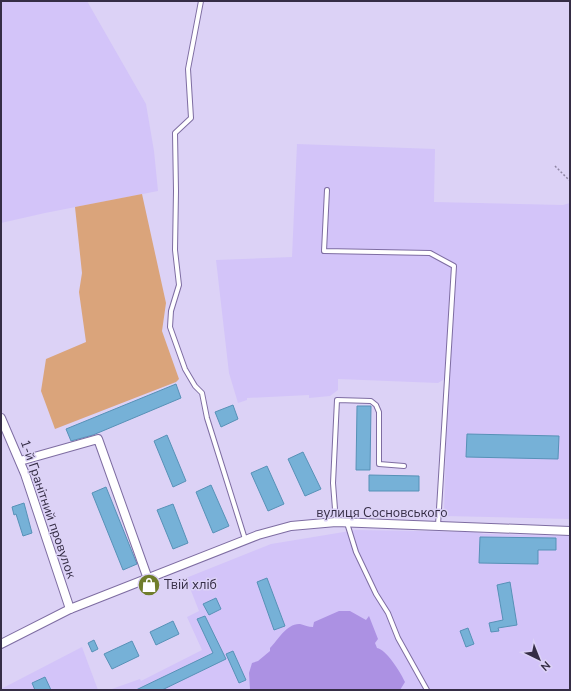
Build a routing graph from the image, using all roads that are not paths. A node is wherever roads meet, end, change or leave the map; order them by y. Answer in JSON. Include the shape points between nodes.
{"nodes":[{"id":1,"x":202,"y":1,"type":"edge"},
{"id":2,"x":327,"y":190,"type":"dead end"},
{"id":3,"x":2,"y":422,"type":"edge"},
{"id":4,"x":20,"y":461,"type":"junction"},
{"id":5,"x":404,"y":466,"type":"dead end"},
{"id":6,"x":336,"y":522,"type":"junction"},
{"id":7,"x":347,"y":522,"type":"junction"},
{"id":8,"x":438,"y":525,"type":"junction"},
{"id":9,"x":570,"y":530,"type":"edge"},
{"id":10,"x":245,"y":539,"type":"junction"},
{"id":11,"x":148,"y":579,"type":"junction"},
{"id":12,"x":70,"y":609,"type":"junction"},
{"id":13,"x":1,"y":644,"type":"edge"},
{"id":14,"x":427,"y":690,"type":"edge"}],
"edges":[{"from":1,"to":10,"type":"lane","via":[[188,69],[191,118],[175,133],[175,250],[179,285],[171,311],[170,327],[185,369],[202,393],[207,418]]},
{"from":2,"to":8,"type":"lane","via":[[324,251],[430,253],[454,266]]},
{"from":3,"to":4,"type":"street","name":"1-й Гранітний провулок"},
{"from":4,"to":11,"type":"street","via":[[98,439]]},
{"from":4,"to":12,"type":"street","name":"1-й Гранітний провулок"},
{"from":5,"to":6,"type":"lane","via":[[379,464],[379,412],[371,400],[337,400],[333,483]]},
{"from":6,"to":7,"type":"street","name":"вулиця Сосновського"},
{"from":6,"to":10,"type":"street","name":"вулиця Сосновського","via":[[291,526]]},
{"from":7,"to":8,"type":"street","name":"вулиця Сосновського"},
{"from":7,"to":14,"type":"lane","via":[[356,552]]},
{"from":8,"to":9,"type":"street","name":"вулиця Сосновського"},
{"from":10,"to":11,"type":"street","name":"вулиця Сосновського"},
{"from":11,"to":12,"type":"street","name":"вулиця Сосновського"},
{"from":12,"to":13,"type":"street","name":"вулиця Сосновського"}]}
